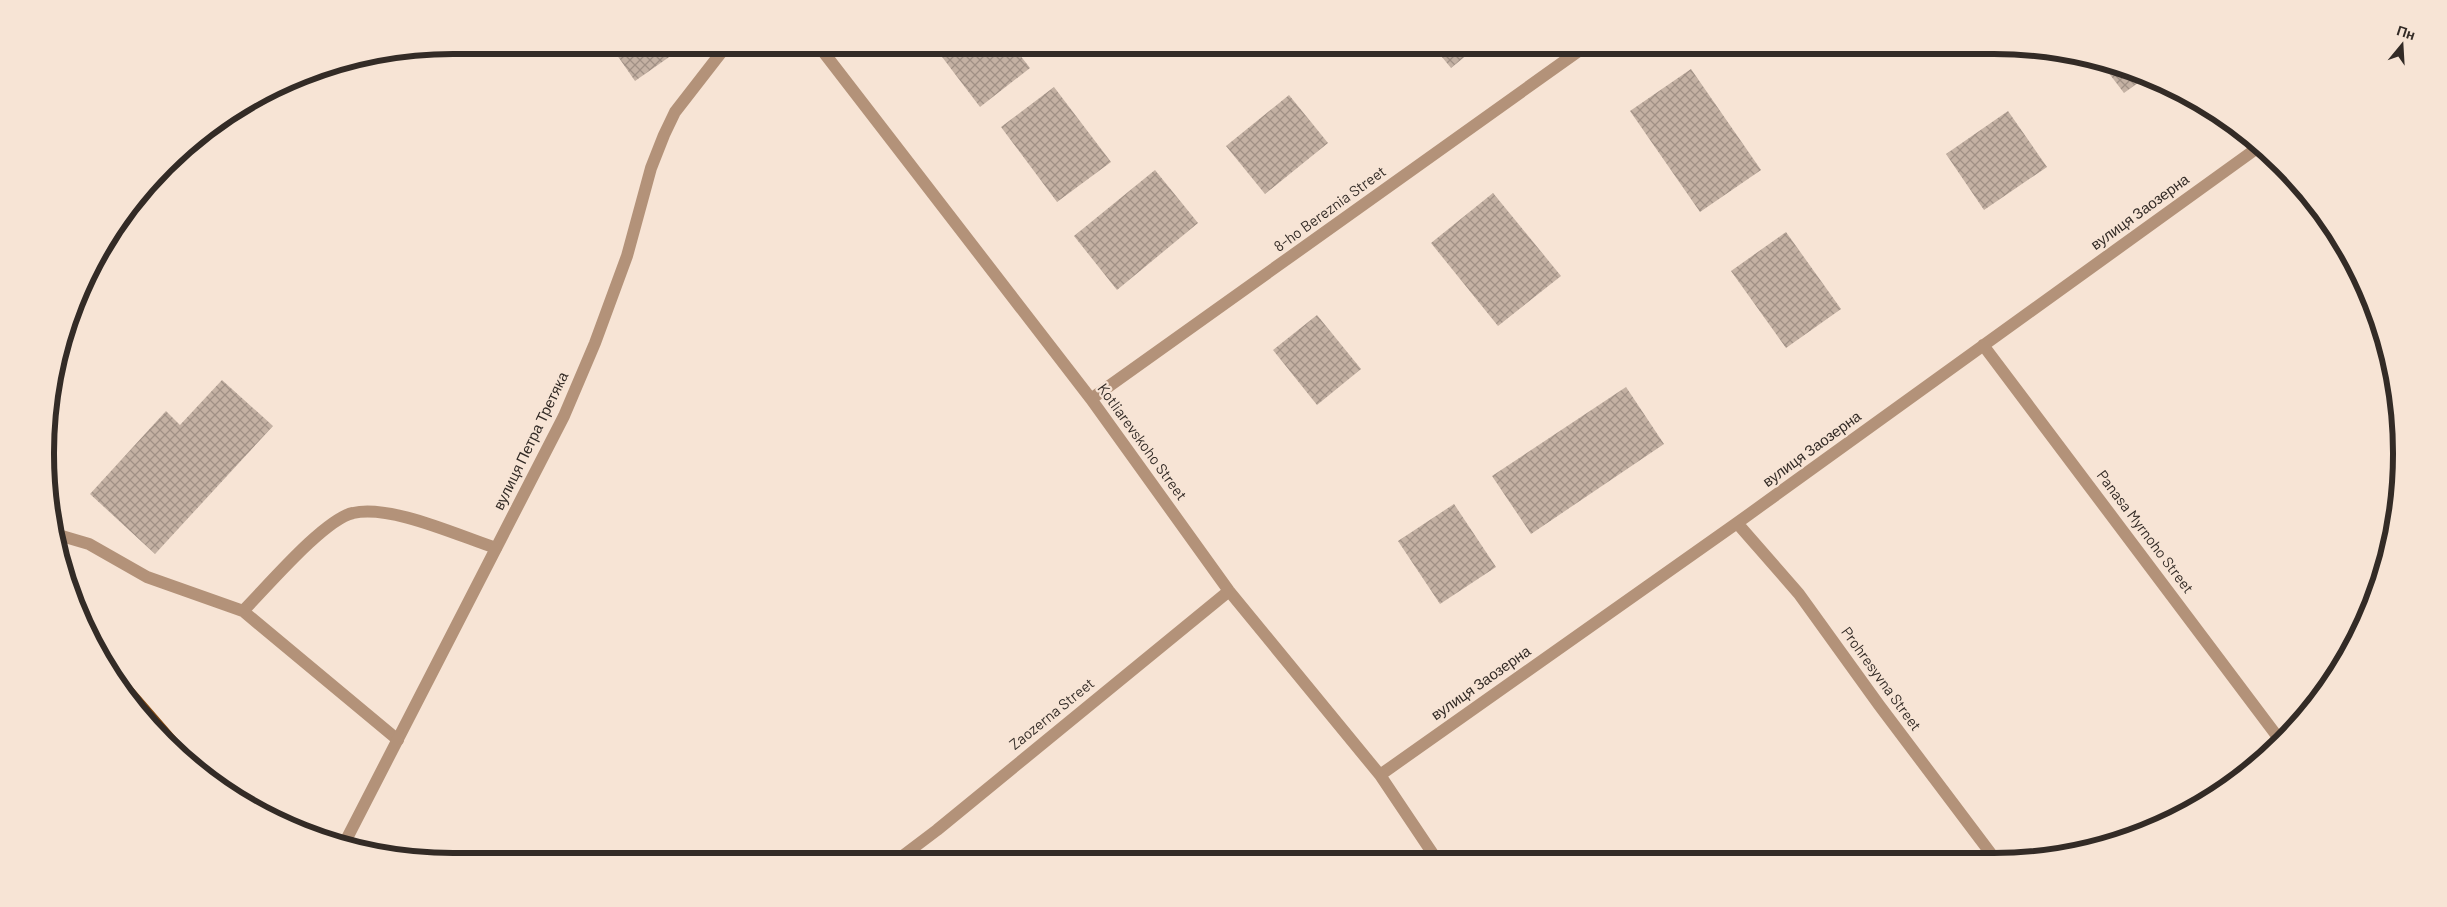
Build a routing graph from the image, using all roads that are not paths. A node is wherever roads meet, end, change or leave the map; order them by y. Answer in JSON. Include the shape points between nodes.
{"nodes":[{"id":1,"x":720,"y":54,"type":"edge"},
{"id":2,"x":825,"y":54,"type":"edge"},
{"id":3,"x":1574,"y":54,"type":"edge"},
{"id":4,"x":2254,"y":150,"type":"edge"},
{"id":5,"x":1983,"y":344,"type":"junction"},
{"id":6,"x":1092,"y":399,"type":"junction"},
{"id":7,"x":1737,"y":523,"type":"junction"},
{"id":8,"x":62,"y":536,"type":"edge"},
{"id":9,"x":496,"y":548,"type":"junction"},
{"id":10,"x":1229,"y":591,"type":"junction"},
{"id":11,"x":243,"y":611,"type":"junction"},
{"id":12,"x":2277,"y":735,"type":"edge"},
{"id":13,"x":398,"y":740,"type":"junction"},
{"id":14,"x":1380,"y":775,"type":"junction"},
{"id":15,"x":347,"y":839,"type":"edge"},
{"id":16,"x":907,"y":853,"type":"edge"},
{"id":17,"x":1431,"y":853,"type":"edge"},
{"id":18,"x":1990,"y":853,"type":"edge"}],
"edges":[{"from":1,"to":9,"type":"street","name":"вулиця Петра Третяка","via":[[675,112],[664,135],[651,168],[627,256],[595,343],[564,416]]},
{"from":2,"to":6,"type":"street","name":"Kotliarevskoho Street"},
{"from":3,"to":6,"type":"street","name":"8-ho Bereznia Street"},
{"from":4,"to":5,"type":"street","name":"вулиця Заозерна"},
{"from":5,"to":7,"type":"street","name":"вулиця Заозерна"},
{"from":5,"to":12,"type":"street","name":"Panasa Myrnoho Street"},
{"from":6,"to":10,"type":"street","name":"Kotliarevskoho Street"},
{"from":7,"to":14,"type":"street","name":"вулиця Заозерна"},
{"from":7,"to":18,"type":"street","name":"Prohresyvna Street","via":[[1799,594]]},
{"from":8,"to":11,"type":"street","via":[[89,544],[147,577]]},
{"from":9,"to":11,"type":"street","via":[[384,511],[352,513],[331,523]]},
{"from":9,"to":13,"type":"street","name":"вулиця Петра Третяка"},
{"from":10,"to":14,"type":"street","name":"Kotliarevskoho Street"},
{"from":10,"to":16,"type":"street","name":"Zaozerna Street"},
{"from":11,"to":13,"type":"street"},
{"from":13,"to":15,"type":"street","name":"вулиця Петра Третяка"},
{"from":14,"to":17,"type":"street","name":"Kotliarevskoho Street"}]}
